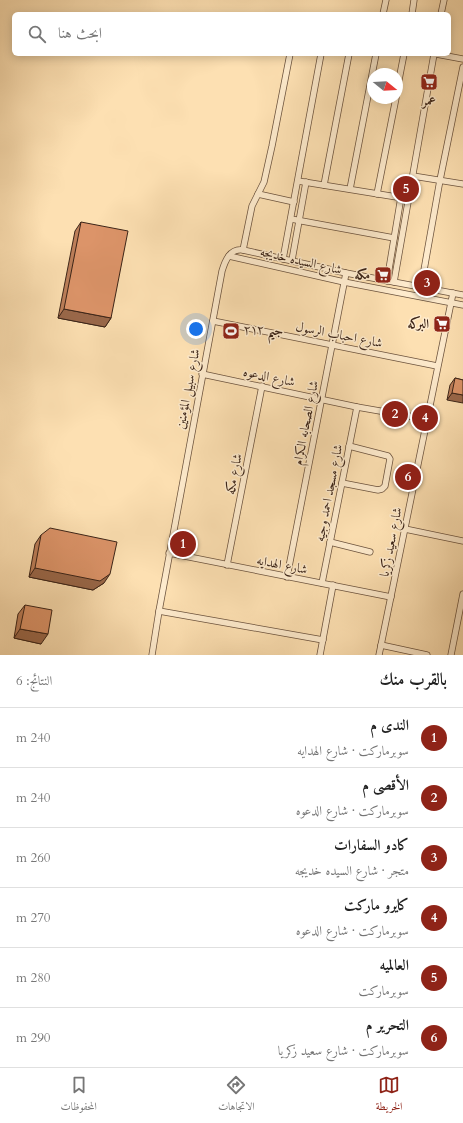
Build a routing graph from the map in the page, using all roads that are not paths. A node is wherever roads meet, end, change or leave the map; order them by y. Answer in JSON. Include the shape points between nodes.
{"nodes":[{"id":1,"x":386,"y":0,"type":"edge"},
{"id":2,"x":414,"y":0,"type":"edge"},
{"id":3,"x":444,"y":0,"type":"edge"},
{"id":4,"x":383,"y":12,"type":"edge"},
{"id":5,"x":412,"y":12,"type":"edge"},
{"id":6,"x":442,"y":12,"type":"edge"},
{"id":7,"x":290,"y":56,"type":"edge"},
{"id":8,"x":321,"y":56,"type":"edge"},
{"id":9,"x":349,"y":56,"type":"edge"},
{"id":10,"x":376,"y":56,"type":"edge"},
{"id":11,"x":404,"y":56,"type":"edge"},
{"id":12,"x":435,"y":56,"type":"edge"},
{"id":13,"x":446,"y":56,"type":"edge"},
{"id":14,"x":463,"y":59,"type":"edge"},
{"id":15,"x":463,"y":67,"type":"edge"},
{"id":16,"x":401,"y":68,"type":"edge"},
{"id":17,"x":395,"y":104,"type":"edge"},
{"id":18,"x":413,"y":176,"type":"junction"},
{"id":19,"x":440,"y":180,"type":"junction"},
{"id":20,"x":298,"y":181,"type":"junction"},
{"id":21,"x":306,"y":182,"type":"junction"},
{"id":22,"x":463,"y":184,"type":"edge"},
{"id":23,"x":324,"y":185,"type":"junction"},
{"id":24,"x":350,"y":189,"type":"junction"},
{"id":25,"x":258,"y":194,"type":"junction"},
{"id":26,"x":377,"y":194,"type":"junction"},
{"id":27,"x":402,"y":197,"type":"junction"},
{"id":28,"x":409,"y":199,"type":"junction"},
{"id":29,"x":294,"y":202,"type":"junction"},
{"id":30,"x":291,"y":219,"type":"junction"},
{"id":31,"x":299,"y":220,"type":"junction"},
{"id":32,"x":394,"y":238,"type":"junction"},
{"id":33,"x":243,"y":250,"type":"junction"},
{"id":34,"x":230,"y":256,"type":"junction"},
{"id":35,"x":283,"y":259,"type":"junction"},
{"id":36,"x":292,"y":260,"type":"junction"},
{"id":37,"x":346,"y":273,"type":"junction"},
{"id":38,"x":387,"y":281,"type":"junction"},
{"id":39,"x":344,"y":282,"type":"junction"},
{"id":40,"x":394,"y":282,"type":"junction"},
{"id":41,"x":421,"y":287,"type":"junction"},
{"id":42,"x":453,"y":293,"type":"junction"},
{"id":43,"x":463,"y":295,"type":"edge"},
{"id":44,"x":451,"y":303,"type":"junction"},
{"id":45,"x":463,"y":305,"type":"edge"},
{"id":46,"x":213,"y":321,"type":"junction"},
{"id":47,"x":332,"y":345,"type":"junction"},
{"id":48,"x":437,"y":366,"type":"junction"},
{"id":49,"x":202,"y":374,"type":"junction"},
{"id":50,"x":262,"y":386,"type":"junction"},
{"id":51,"x":322,"y":399,"type":"junction"},
{"id":52,"x":357,"y":407,"type":"junction"},
{"id":53,"x":426,"y":419,"type":"junction"},
{"id":54,"x":349,"y":446,"type":"junction"},
{"id":55,"x":342,"y":483,"type":"junction"},
{"id":56,"x":405,"y":529,"type":"junction"},
{"id":57,"x":463,"y":541,"type":"edge"},
{"id":58,"x":330,"y":542,"type":"junction"},
{"id":59,"x":370,"y":552,"type":"dead end"},
{"id":60,"x":169,"y":553,"type":"junction"},
{"id":61,"x":227,"y":565,"type":"junction"},
{"id":62,"x":287,"y":577,"type":"junction"},
{"id":63,"x":322,"y":583,"type":"junction"},
{"id":64,"x":333,"y":585,"type":"junction"},
{"id":65,"x":463,"y":594,"type":"edge"},
{"id":66,"x":391,"y":597,"type":"junction"},
{"id":67,"x":159,"y":611,"type":"junction"},
{"id":68,"x":323,"y":640,"type":"junction"},
{"id":69,"x":381,"y":645,"type":"junction"},
{"id":70,"x":152,"y":655,"type":"edge"},
{"id":71,"x":320,"y":655,"type":"edge"},
{"id":72,"x":379,"y":655,"type":"edge"},
{"id":73,"x":427,"y":655,"type":"edge"},
{"id":74,"x":451,"y":655,"type":"edge"}],
"edges":[{"from":1,"to":4,"type":"street"},
{"from":2,"to":5,"type":"street"},
{"from":3,"to":6,"type":"street"},
{"from":7,"to":25,"type":"street","via":[[267,168]]},
{"from":8,"to":20,"type":"street"},
{"from":9,"to":23,"type":"street"},
{"from":10,"to":24,"type":"street"},
{"from":11,"to":16,"type":"street"},
{"from":12,"to":18,"type":"street"},
{"from":13,"to":14,"type":"street"},
{"from":15,"to":19,"type":"street"},
{"from":17,"to":26,"type":"street"},
{"from":18,"to":19,"type":"street"},
{"from":18,"to":28,"type":"street"},
{"from":19,"to":22,"type":"street"},
{"from":19,"to":41,"type":"street"},
{"from":20,"to":21,"type":"street"},
{"from":20,"to":29,"type":"street"},
{"from":21,"to":23,"type":"street"},
{"from":21,"to":31,"type":"street"},
{"from":23,"to":24,"type":"street"},
{"from":24,"to":26,"type":"street"},
{"from":25,"to":29,"type":"street"},
{"from":25,"to":33,"type":"street","via":[[252,206]]},
{"from":26,"to":27,"type":"street"},
{"from":27,"to":28,"type":"street"},
{"from":27,"to":32,"type":"street"},
{"from":28,"to":40,"type":"street"},
{"from":29,"to":30,"type":"street"},
{"from":30,"to":31,"type":"street"},
{"from":30,"to":35,"type":"street"},
{"from":31,"to":32,"type":"street"},
{"from":31,"to":36,"type":"street"},
{"from":32,"to":38,"type":"street"},
{"from":33,"to":34,"type":"street","via":[[237,250]]},
{"from":33,"to":35,"type":"street","name":"شارع السيده خديجه"},
{"from":34,"to":39,"type":"street","name":"شارع السيده خديجه"},
{"from":34,"to":46,"type":"street","name":"شارع سبيل المؤمنين","via":[[222,271]]},
{"from":35,"to":36,"type":"street","name":"شارع السيده خديجه"},
{"from":36,"to":37,"type":"street","name":"شارع السيده خديجه"},
{"from":37,"to":38,"type":"street","name":"شارع السيده خديجه"},
{"from":37,"to":39,"type":"street","name":"شارع الصحابه الكرام"},
{"from":38,"to":40,"type":"street","name":"شارع السيده خديجه"},
{"from":39,"to":44,"type":"street","name":"شارع السيده خديجه"},
{"from":39,"to":47,"type":"street","name":"شارع الصحابه الكرام"},
{"from":40,"to":41,"type":"street","name":"شارع السيده خديجه"},
{"from":41,"to":42,"type":"street","name":"شارع السيده خديجه"},
{"from":42,"to":43,"type":"street","name":"شارع السيده خديجه"},
{"from":42,"to":44,"type":"street","name":"شارع سعيد زكريا"},
{"from":44,"to":45,"type":"street","name":"شارع السيده خديجه"},
{"from":44,"to":48,"type":"street","name":"شارع سعيد زكريا"},
{"from":46,"to":47,"type":"street","name":"شارع احباب الرسول"},
{"from":46,"to":49,"type":"street","name":"شارع سبيل المؤمنين"},
{"from":47,"to":48,"type":"street","name":"شارع احباب الرسول"},
{"from":47,"to":51,"type":"street","name":"شارع الصحابه الكرام"},
{"from":48,"to":53,"type":"street","name":"شارع سعيد زكريا"},
{"from":49,"to":50,"type":"street","name":"شارع الدعوه"},
{"from":49,"to":60,"type":"street","name":"شارع سبيل المؤمنين"},
{"from":50,"to":51,"type":"street","name":"شارع الدعوه"},
{"from":50,"to":61,"type":"street","name":"شارع مكه"},
{"from":51,"to":52,"type":"street","name":"شارع الدعوه"},
{"from":51,"to":62,"type":"street","name":"شارع الصحابه الكرام"},
{"from":52,"to":53,"type":"street","name":"شارع الدعوه"},
{"from":52,"to":54,"type":"street","name":"شارع مسجد احمد وجيه"},
{"from":53,"to":56,"type":"street","name":"شارع سعيد زكريا"},
{"from":54,"to":55,"type":"street","name":"شارع مسجد احمد وجيه"},
{"from":54,"to":55,"type":"street","via":[[388,456],[390,459],[382,489]]},
{"from":55,"to":58,"type":"street","name":"شارع مسجد احمد وجيه"},
{"from":56,"to":57,"type":"street"},
{"from":56,"to":66,"type":"street","name":"شارع سعيد زكريا"},
{"from":58,"to":59,"type":"street"},
{"from":58,"to":63,"type":"street","name":"شارع مسجد احمد وجيه"},
{"from":60,"to":61,"type":"street","name":"شارع الهدايه"},
{"from":60,"to":67,"type":"street","name":"شارع سبيل المؤمنين"},
{"from":61,"to":62,"type":"street","name":"شارع الهدايه"},
{"from":62,"to":63,"type":"street","name":"شارع الهدايه"},
{"from":63,"to":64,"type":"street","name":"شارع الهدايه"},
{"from":64,"to":66,"type":"street","name":"شارع الهدايه"},
{"from":64,"to":68,"type":"street"},
{"from":65,"to":74,"type":"street"},
{"from":66,"to":69,"type":"street","name":"شارع سعيد زكريا"},
{"from":67,"to":68,"type":"street"},
{"from":67,"to":70,"type":"street","name":"شارع سبيل المؤمنين"},
{"from":68,"to":71,"type":"street"},
{"from":69,"to":72,"type":"street","name":"شارع سعيد زكريا"},
{"from":69,"to":73,"type":"street"}]}
